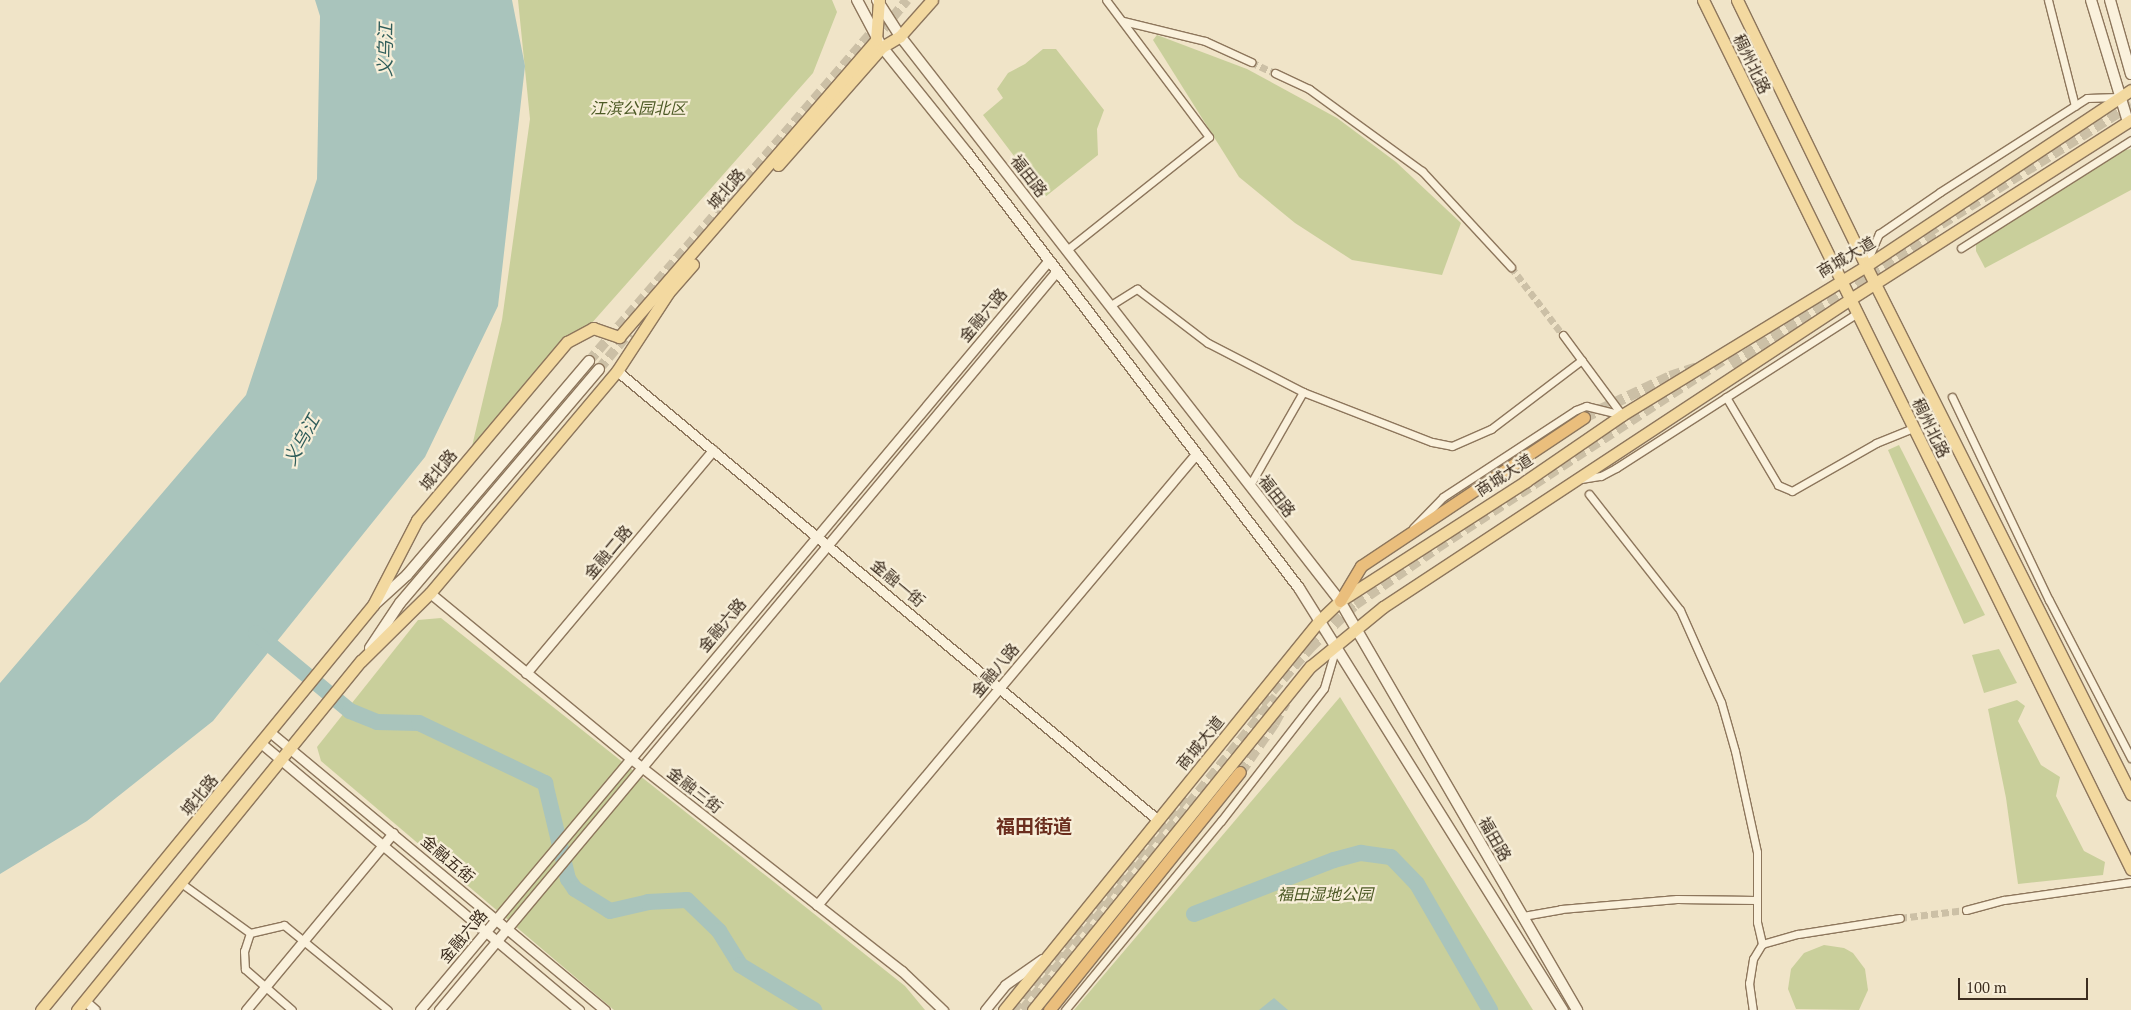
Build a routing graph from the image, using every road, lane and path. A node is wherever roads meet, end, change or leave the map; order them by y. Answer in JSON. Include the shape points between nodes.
{"nodes":[{"id":1,"x":857,"y":0,"type":"edge"},
{"id":2,"x":878,"y":0,"type":"edge"},
{"id":3,"x":932,"y":0,"type":"edge"},
{"id":4,"x":1106,"y":0,"type":"edge"},
{"id":5,"x":1703,"y":0,"type":"edge"},
{"id":6,"x":1737,"y":0,"type":"edge"},
{"id":7,"x":2048,"y":0,"type":"edge"},
{"id":8,"x":2091,"y":0,"type":"edge"},
{"id":9,"x":2110,"y":0,"type":"edge"},
{"id":10,"x":1123,"y":21,"type":"junction"},
{"id":11,"x":900,"y":36,"type":"junction"},
{"id":12,"x":879,"y":44,"type":"junction"},
{"id":13,"x":1251,"y":62,"type":"tunnel mouth"},
{"id":14,"x":1275,"y":73,"type":"tunnel mouth"},
{"id":15,"x":2131,"y":74,"type":"edge"},
{"id":16,"x":2131,"y":90,"type":"edge"},
{"id":17,"x":2118,"y":97,"type":"junction"},
{"id":18,"x":2075,"y":106,"type":"junction"},
{"id":19,"x":2130,"y":123,"type":"edge"},
{"id":20,"x":2131,"y":140,"type":"edge"},
{"id":21,"x":1961,"y":248,"type":"dead end"},
{"id":22,"x":1068,"y":249,"type":"junction"},
{"id":23,"x":1049,"y":260,"type":"junction"},
{"id":24,"x":1866,"y":266,"type":"junction"},
{"id":25,"x":1512,"y":267,"type":"tunnel mouth"},
{"id":26,"x":1058,"y":271,"type":"junction"},
{"id":27,"x":1839,"y":281,"type":"junction"},
{"id":28,"x":1875,"y":284,"type":"junction"},
{"id":29,"x":1849,"y":300,"type":"junction"},
{"id":30,"x":1111,"y":305,"type":"junction"},
{"id":31,"x":1856,"y":314,"type":"junction"},
{"id":32,"x":1563,"y":335,"type":"tunnel mouth"},
{"id":33,"x":1582,"y":360,"type":"junction"},
{"id":34,"x":589,"y":361,"type":"tunnel mouth"},
{"id":35,"x":599,"y":369,"type":"tunnel mouth"},
{"id":36,"x":617,"y":370,"type":"junction"},
{"id":37,"x":1303,"y":392,"type":"junction"},
{"id":38,"x":1952,"y":397,"type":"dead end"},
{"id":39,"x":1726,"y":398,"type":"junction"},
{"id":40,"x":1622,"y":415,"type":"junction"},
{"id":41,"x":1584,"y":417,"type":"tunnel mouth"},
{"id":42,"x":1913,"y":428,"type":"junction"},
{"id":43,"x":713,"y":450,"type":"junction"},
{"id":44,"x":1196,"y":454,"type":"junction"},
{"id":45,"x":1576,"y":480,"type":"junction"},
{"id":46,"x":1250,"y":484,"type":"junction"},
{"id":47,"x":1589,"y":494,"type":"dead end"},
{"id":48,"x":817,"y":535,"type":"junction"},
{"id":49,"x":1407,"y":536,"type":"junction"},
{"id":50,"x":829,"y":545,"type":"junction"},
{"id":51,"x":430,"y":593,"type":"junction"},
{"id":52,"x":1340,"y":601,"type":"junction"},
{"id":53,"x":373,"y":605,"type":"junction"},
{"id":54,"x":1319,"y":620,"type":"junction"},
{"id":55,"x":1357,"y":629,"type":"junction"},
{"id":56,"x":1336,"y":647,"type":"junction"},
{"id":57,"x":361,"y":661,"type":"junction"},
{"id":58,"x":526,"y":673,"type":"junction"},
{"id":59,"x":1000,"y":687,"type":"junction"},
{"id":60,"x":271,"y":733,"type":"junction"},
{"id":61,"x":262,"y":744,"type":"junction"},
{"id":62,"x":292,"y":747,"type":"junction"},
{"id":63,"x":630,"y":758,"type":"junction"},
{"id":64,"x":2131,"y":758,"type":"edge"},
{"id":65,"x":280,"y":762,"type":"junction"},
{"id":66,"x":642,"y":768,"type":"junction"},
{"id":67,"x":1240,"y":772,"type":"tunnel mouth"},
{"id":68,"x":2131,"y":794,"type":"edge"},
{"id":69,"x":1158,"y":820,"type":"junction"},
{"id":70,"x":393,"y":833,"type":"junction"},
{"id":71,"x":382,"y":846,"type":"junction"},
{"id":72,"x":2131,"y":869,"type":"edge"},
{"id":73,"x":2131,"y":882,"type":"edge"},
{"id":74,"x":181,"y":883,"type":"junction"},
{"id":75,"x":1756,"y":900,"type":"junction"},
{"id":76,"x":817,"y":905,"type":"junction"},
{"id":77,"x":1966,"y":910,"type":"tunnel mouth"},
{"id":78,"x":1522,"y":916,"type":"junction"},
{"id":79,"x":1900,"y":918,"type":"tunnel mouth"},
{"id":80,"x":496,"y":919,"type":"junction"},
{"id":81,"x":508,"y":928,"type":"junction"},
{"id":82,"x":485,"y":932,"type":"junction"},
{"id":83,"x":250,"y":933,"type":"junction"},
{"id":84,"x":304,"y":941,"type":"junction"},
{"id":85,"x":497,"y":941,"type":"junction"},
{"id":86,"x":1762,"y":944,"type":"junction"},
{"id":87,"x":1050,"y":953,"type":"junction"},
{"id":88,"x":265,"y":988,"type":"junction"},
{"id":89,"x":85,"y":1001,"type":"junction"},
{"id":90,"x":41,"y":1010,"type":"edge"},
{"id":91,"x":77,"y":1010,"type":"edge"},
{"id":92,"x":95,"y":1010,"type":"edge"},
{"id":93,"x":246,"y":1010,"type":"edge"},
{"id":94,"x":292,"y":1010,"type":"edge"},
{"id":95,"x":388,"y":1010,"type":"edge"},
{"id":96,"x":420,"y":1010,"type":"edge"},
{"id":97,"x":439,"y":1010,"type":"edge"},
{"id":98,"x":579,"y":1010,"type":"edge"},
{"id":99,"x":605,"y":1010,"type":"edge"},
{"id":100,"x":943,"y":1010,"type":"edge"},
{"id":101,"x":985,"y":1010,"type":"edge"},
{"id":102,"x":1004,"y":1010,"type":"edge"},
{"id":103,"x":1033,"y":1010,"type":"edge"},
{"id":104,"x":1049,"y":1010,"type":"edge"},
{"id":105,"x":1065,"y":1010,"type":"edge"},
{"id":106,"x":1563,"y":1010,"type":"edge"},
{"id":107,"x":1577,"y":1010,"type":"edge"},
{"id":108,"x":1753,"y":1010,"type":"edge"}],
"edges":[{"from":1,"to":12,"type":"main road","name":"福田路"},
{"from":2,"to":11,"type":"main road","name":"福田路"},
{"from":2,"to":12,"type":"main road"},
{"from":3,"to":11,"type":"main road","name":"城北路"},
{"from":4,"to":10,"type":"street"},
{"from":5,"to":27,"type":"main road","name":"稠州北路"},
{"from":6,"to":24,"type":"main road","name":"稠州北路"},
{"from":7,"to":18,"type":"street"},
{"from":8,"to":17,"type":"main road"},
{"from":9,"to":15,"type":"main road"},
{"from":10,"to":13,"type":"street","via":[[1206,41]]},
{"from":10,"to":22,"type":"street","via":[[1209,137]]},
{"from":11,"to":12,"type":"main road","name":"城北路"},
{"from":11,"to":22,"type":"main road","name":"福田路"},
{"from":12,"to":23,"type":"main road","name":"福田路"},
{"from":12,"to":36,"type":"main road","name":"城北路","via":[[674,286]]},
{"from":12,"to":53,"type":"main road","name":"城北路","via":[[619,337],[594,328],[567,342],[417,520]]},
{"from":14,"to":25,"type":"street","via":[[1309,89],[1422,171]]},
{"from":16,"to":17,"type":"main road","name":"商城大道"},
{"from":17,"to":18,"type":"street","via":[[2087,98]]},
{"from":17,"to":19,"type":"main road"},
{"from":17,"to":24,"type":"main road","name":"商城大道"},
{"from":18,"to":24,"type":"street","via":[[1879,234]]},
{"from":19,"to":28,"type":"main road"},
{"from":20,"to":21,"type":"street"},
{"from":22,"to":30,"type":"main road","name":"福田路"},
{"from":23,"to":26,"type":"main road","name":"福田路"},
{"from":23,"to":48,"type":"street","name":"金融六路"},
{"from":24,"to":27,"type":"main road","name":"商城大道"},
{"from":24,"to":28,"type":"main road","name":"稠州北路"},
{"from":26,"to":44,"type":"main road","name":"福田路"},
{"from":26,"to":50,"type":"street","name":"金融六路"},
{"from":27,"to":29,"type":"main road","name":"稠州北路"},
{"from":27,"to":40,"type":"main road","name":"商城大道"},
{"from":28,"to":29,"type":"main road"},
{"from":28,"to":68,"type":"main road","name":"稠州北路"},
{"from":29,"to":31,"type":"main road","name":"稠州北路"},
{"from":29,"to":45,"type":"main road"},
{"from":30,"to":37,"type":"street","via":[[1136,288],[1208,343]]},
{"from":30,"to":46,"type":"main road","name":"福田路"},
{"from":31,"to":39,"type":"street"},
{"from":31,"to":42,"type":"main road","name":"稠州北路"},
{"from":32,"to":33,"type":"street"},
{"from":33,"to":37,"type":"street","via":[[1547,390],[1491,429],[1452,446],[1432,442]]},
{"from":33,"to":40,"type":"street"},
{"from":34,"to":53,"type":"main road","via":[[407,574]]},
{"from":35,"to":57,"type":"main road","via":[[400,603]]},
{"from":36,"to":43,"type":"street","name":"金融一街"},
{"from":36,"to":51,"type":"main road","name":"城北路"},
{"from":37,"to":46,"type":"street"},
{"from":38,"to":64,"type":"street","via":[[2049,600]]},
{"from":39,"to":42,"type":"street","via":[[1778,485],[1792,491],[1876,443]]},
{"from":39,"to":45,"type":"street","via":[[1609,472]]},
{"from":40,"to":49,"type":"street","via":[[1586,406],[1576,410],[1443,498],[1428,510]]},
{"from":40,"to":52,"type":"main road","name":"商城大道"},
{"from":41,"to":49,"type":"highway"},
{"from":42,"to":72,"type":"main road","name":"稠州北路"},
{"from":43,"to":48,"type":"street","name":"金融一街"},
{"from":43,"to":58,"type":"street","name":"金融二路"},
{"from":44,"to":54,"type":"main road","name":"福田路","via":[[1299,588]]},
{"from":44,"to":59,"type":"street","name":"金融八路"},
{"from":45,"to":55,"type":"main road","via":[[1383,607]]},
{"from":46,"to":52,"type":"main road","name":"福田路"},
{"from":47,"to":75,"type":"street","via":[[1680,610],[1721,702],[1757,852]]},
{"from":48,"to":50,"type":"street","name":"金融一街"},
{"from":48,"to":63,"type":"street","name":"金融六路"},
{"from":49,"to":52,"type":"highway","via":[[1361,566]]},
{"from":50,"to":59,"type":"street","name":"金融一街"},
{"from":50,"to":66,"type":"street","name":"金融六路"},
{"from":51,"to":57,"type":"main road","name":"城北路"},
{"from":51,"to":58,"type":"street","name":"金融三街"},
{"from":52,"to":54,"type":"main road","name":"商城大道"},
{"from":52,"to":55,"type":"main road","name":"福田路"},
{"from":53,"to":60,"type":"main road","name":"城北路"},
{"from":54,"to":56,"type":"main road","name":"福田路"},
{"from":54,"to":69,"type":"main road","name":"商城大道"},
{"from":55,"to":56,"type":"main road"},
{"from":55,"to":78,"type":"main road","name":"福田路"},
{"from":56,"to":103,"type":"main road","via":[[1311,666]]},
{"from":56,"to":105,"type":"street","via":[[1324,688]]},
{"from":56,"to":106,"type":"main road","name":"福田路"},
{"from":57,"to":62,"type":"main road","name":"城北路"},
{"from":58,"to":63,"type":"street","name":"金融三街"},
{"from":59,"to":69,"type":"street","name":"金融一街"},
{"from":59,"to":76,"type":"street","name":"金融八路"},
{"from":60,"to":61,"type":"main road","name":"城北路"},
{"from":60,"to":62,"type":"street","name":"金融五街"},
{"from":61,"to":65,"type":"street","name":"金融五街"},
{"from":61,"to":90,"type":"main road","name":"城北路"},
{"from":62,"to":65,"type":"main road","name":"城北路"},
{"from":62,"to":70,"type":"street","name":"金融五街"},
{"from":63,"to":66,"type":"street","name":"金融三街"},
{"from":63,"to":80,"type":"street","name":"金融六路"},
{"from":65,"to":71,"type":"street","name":"金融五街"},
{"from":65,"to":74,"type":"main road","name":"城北路"},
{"from":66,"to":76,"type":"street","name":"金融三街"},
{"from":66,"to":81,"type":"street","name":"金融六路"},
{"from":67,"to":104,"type":"highway"},
{"from":69,"to":87,"type":"main road","name":"商城大道"},
{"from":70,"to":71,"type":"street"},
{"from":70,"to":80,"type":"street","name":"金融五街"},
{"from":71,"to":82,"type":"street","name":"金融五街"},
{"from":71,"to":84,"type":"street"},
{"from":73,"to":77,"type":"street","via":[[2004,900]]},
{"from":74,"to":83,"type":"street"},
{"from":74,"to":89,"type":"main road","name":"城北路"},
{"from":75,"to":78,"type":"street","via":[[1677,899],[1561,909]]},
{"from":75,"to":86,"type":"street"},
{"from":76,"to":100,"type":"street","name":"金融三街","via":[[902,971]]},
{"from":78,"to":107,"type":"main road","name":"福田路"},
{"from":79,"to":86,"type":"street","via":[[1798,934]]},
{"from":80,"to":81,"type":"street","name":"金融五街"},
{"from":80,"to":82,"type":"street","name":"金融六路"},
{"from":81,"to":85,"type":"street","name":"金融六路"},
{"from":81,"to":99,"type":"street","name":"金融五街"},
{"from":82,"to":85,"type":"street","name":"金融五街"},
{"from":82,"to":96,"type":"street","name":"金融六路"},
{"from":83,"to":84,"type":"street","via":[[284,925]]},
{"from":83,"to":88,"type":"street","via":[[244,951],[245,969]]},
{"from":84,"to":88,"type":"street"},
{"from":84,"to":95,"type":"street"},
{"from":85,"to":97,"type":"street","name":"金融六路"},
{"from":85,"to":98,"type":"street","name":"金融五街"},
{"from":86,"to":108,"type":"street","via":[[1753,960],[1749,983]]},
{"from":87,"to":101,"type":"street","via":[[1006,985]]},
{"from":87,"to":102,"type":"main road","name":"商城大道"},
{"from":88,"to":93,"type":"street"},
{"from":88,"to":94,"type":"street"},
{"from":89,"to":91,"type":"main road","name":"城北路"},
{"from":89,"to":92,"type":"street"}]}
